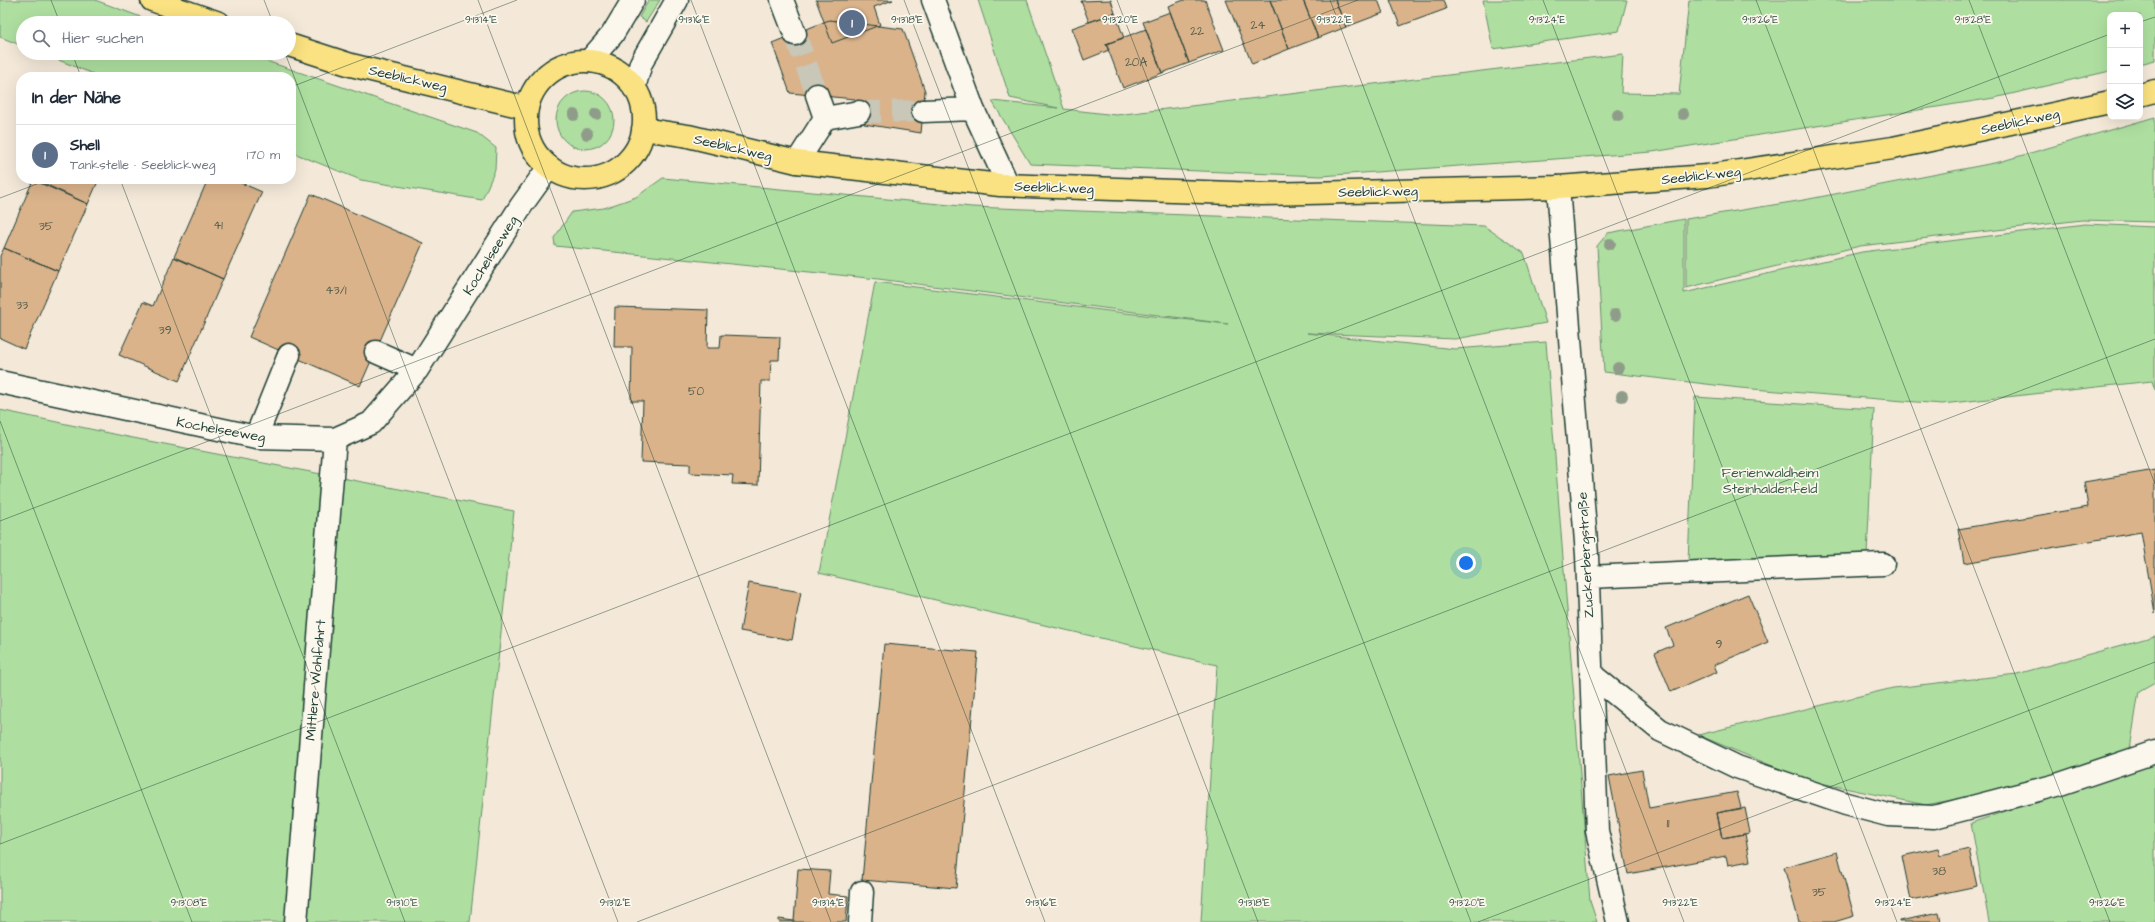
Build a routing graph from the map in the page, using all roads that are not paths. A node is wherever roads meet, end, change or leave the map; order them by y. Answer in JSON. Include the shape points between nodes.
{"nodes":[{"id":1,"x":152,"y":0,"type":"edge"},
{"id":2,"x":634,"y":0,"type":"edge"},
{"id":3,"x":677,"y":0,"type":"edge"},
{"id":4,"x":782,"y":0,"type":"edge"},
{"id":5,"x":933,"y":0,"type":"edge"},
{"id":6,"x":199,"y":16,"type":"edge"},
{"id":7,"x":795,"y":34,"type":"tunnel mouth"},
{"id":8,"x":296,"y":47,"type":"edge"},
{"id":9,"x":589,"y":61,"type":"junction"},
{"id":10,"x":634,"y":88,"type":"junction"},
{"id":11,"x":2155,"y":91,"type":"edge"},
{"id":12,"x":2143,"y":94,"type":"edge"},
{"id":13,"x":817,"y":95,"type":"tunnel mouth"},
{"id":14,"x":2107,"y":103,"type":"edge"},
{"id":15,"x":527,"y":108,"type":"junction"},
{"id":16,"x":973,"y":108,"type":"junction"},
{"id":17,"x":923,"y":111,"type":"tunnel mouth"},
{"id":18,"x":859,"y":112,"type":"tunnel mouth"},
{"id":19,"x":825,"y":118,"type":"junction"},
{"id":20,"x":643,"y":129,"type":"junction"},
{"id":21,"x":797,"y":162,"type":"junction"},
{"id":22,"x":549,"y":167,"type":"junction"},
{"id":23,"x":1008,"y":185,"type":"junction"},
{"id":24,"x":1558,"y":187,"type":"junction"},
{"id":25,"x":376,"y":352,"type":"dead end"},
{"id":26,"x":289,"y":355,"type":"dead end"},
{"id":27,"x":417,"y":370,"type":"junction"},
{"id":28,"x":0,"y":382,"type":"edge"},
{"id":29,"x":256,"y":437,"type":"junction"},
{"id":30,"x":335,"y":439,"type":"junction"},
{"id":31,"x":1883,"y":564,"type":"dead end"},
{"id":32,"x":1588,"y":577,"type":"junction"},
{"id":33,"x":1591,"y":674,"type":"junction"},
{"id":34,"x":2155,"y":752,"type":"edge"},
{"id":35,"x":862,"y":892,"type":"dead end"},
{"id":36,"x":296,"y":922,"type":"edge"},
{"id":37,"x":860,"y":922,"type":"edge"},
{"id":38,"x":1618,"y":922,"type":"edge"}],
"edges":[{"from":1,"to":6,"type":"main road"},
{"from":2,"to":9,"type":"street","via":[[612,35]]},
{"from":3,"to":10,"type":"street","via":[[641,63]]},
{"from":4,"to":7,"type":"street"},
{"from":5,"to":16,"type":"street"},
{"from":8,"to":15,"type":"main road","name":"Seeblickweg","via":[[351,65]]},
{"from":9,"to":10,"type":"main road","via":[[619,72]]},
{"from":9,"to":15,"type":"main road","via":[[565,64],[554,70],[537,86]]},
{"from":10,"to":20,"type":"main road","via":[[642,108]]},
{"from":11,"to":12,"type":"main road"},
{"from":13,"to":19,"type":"street"},
{"from":14,"to":24,"type":"main road","name":"Seeblickweg","via":[[1885,149],[1707,176]]},
{"from":15,"to":22,"type":"main road","via":[[526,126],[531,145]]},
{"from":16,"to":17,"type":"street"},
{"from":16,"to":23,"type":"street"},
{"from":18,"to":19,"type":"street"},
{"from":19,"to":21,"type":"street"},
{"from":20,"to":21,"type":"main road","name":"Seeblickweg","via":[[688,136]]},
{"from":20,"to":22,"type":"main road","via":[[635,150],[621,166],[611,172],[601,176],[579,178]]},
{"from":21,"to":23,"type":"main road","name":"Seeblickweg"},
{"from":22,"to":27,"type":"street","name":"Kochelseeweg","via":[[521,206]]},
{"from":23,"to":24,"type":"main road","name":"Seeblickweg","via":[[1262,194]]},
{"from":24,"to":32,"type":"street","name":"Zuckerbergstraße"},
{"from":25,"to":27,"type":"street"},
{"from":26,"to":29,"type":"street"},
{"from":27,"to":30,"type":"street","name":"Kochelseeweg","via":[[371,423]]},
{"from":28,"to":29,"type":"street","name":"Kochelseeweg"},
{"from":29,"to":30,"type":"street","name":"Kochelseeweg"},
{"from":30,"to":36,"type":"street","name":"Mittlere Wohlfahrt"},
{"from":31,"to":32,"type":"street"},
{"from":32,"to":33,"type":"street","name":"Zuckerbergstraße"},
{"from":33,"to":34,"type":"street","via":[[1660,730],[1737,767],[1846,804],[1888,815],[1934,817],[2056,785]]},
{"from":33,"to":38,"type":"street","name":"Zuckerbergstraße","via":[[1597,831]]},
{"from":35,"to":37,"type":"street"}]}
